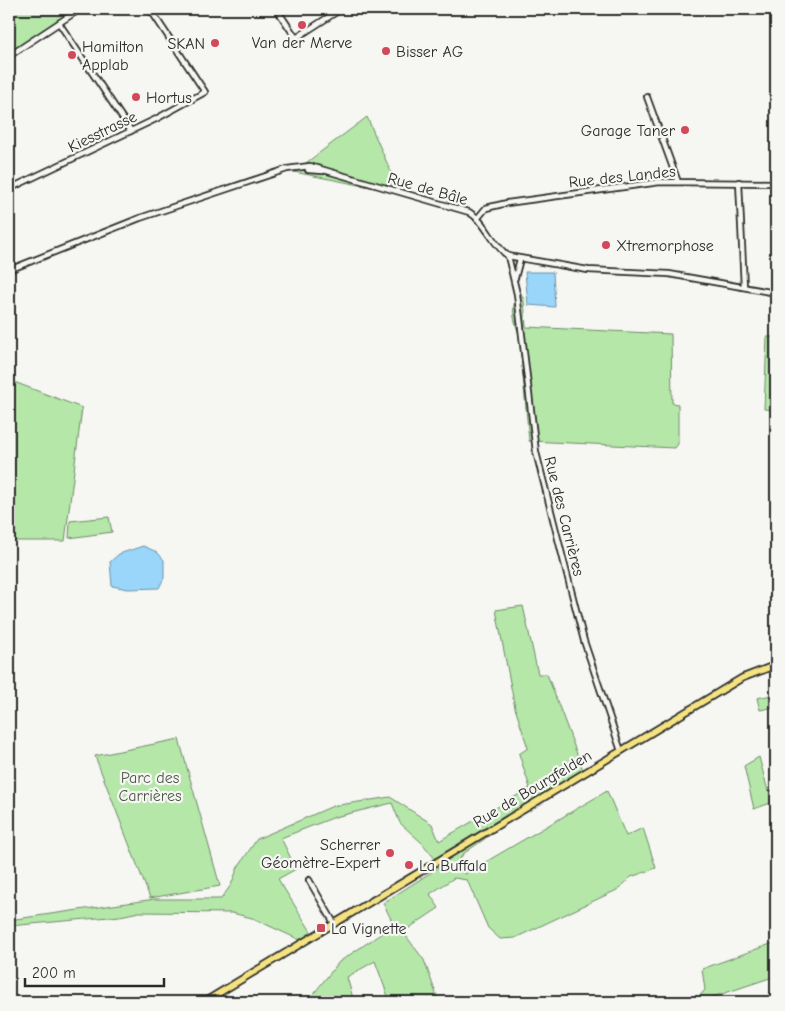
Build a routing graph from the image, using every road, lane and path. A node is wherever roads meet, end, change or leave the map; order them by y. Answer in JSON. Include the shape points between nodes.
{"nodes":[{"id":1,"x":80,"y":9,"type":"edge"},
{"id":2,"x":150,"y":9,"type":"edge"},
{"id":3,"x":281,"y":9,"type":"edge"},
{"id":4,"x":341,"y":9,"type":"edge"},
{"id":5,"x":59,"y":23,"type":"junction"},
{"id":6,"x":9,"y":56,"type":"edge"},
{"id":7,"x":647,"y":97,"type":"dead end"},
{"id":8,"x":131,"y":131,"type":"junction"},
{"id":9,"x":678,"y":182,"type":"junction"},
{"id":10,"x":739,"y":182,"type":"junction"},
{"id":11,"x":776,"y":183,"type":"edge"},
{"id":12,"x":9,"y":189,"type":"edge"},
{"id":13,"x":477,"y":219,"type":"junction"},
{"id":14,"x":508,"y":256,"type":"junction"},
{"id":15,"x":520,"y":259,"type":"junction"},
{"id":16,"x":9,"y":270,"type":"edge"},
{"id":17,"x":515,"y":280,"type":"junction"},
{"id":18,"x":744,"y":287,"type":"junction"},
{"id":19,"x":776,"y":293,"type":"edge"},
{"id":20,"x":776,"y":665,"type":"edge"},
{"id":21,"x":621,"y":751,"type":"junction"},
{"id":22,"x":309,"y":880,"type":"dead end"},
{"id":23,"x":334,"y":923,"type":"junction"},
{"id":24,"x":204,"y":1002,"type":"edge"}],
"edges":[{"from":1,"to":5,"type":"street"},
{"from":2,"to":8,"type":"street","name":"Kiesstrasse","via":[[205,92]]},
{"from":3,"to":4,"type":"street","via":[[278,11],[296,38]]},
{"from":5,"to":6,"type":"street"},
{"from":5,"to":8,"type":"street"},
{"from":7,"to":9,"type":"street"},
{"from":8,"to":12,"type":"street","name":"Kiesstrasse"},
{"from":9,"to":10,"type":"street","name":"Rue des Landes"},
{"from":9,"to":13,"type":"street","name":"Rue des Landes","via":[[507,203],[486,208]]},
{"from":10,"to":11,"type":"street","name":"Rue des Landes"},
{"from":10,"to":18,"type":"street"},
{"from":13,"to":14,"type":"street","name":"Rue de Bâle"},
{"from":13,"to":16,"type":"street","name":"Rue de Bâle","via":[[460,208],[322,172],[321,169],[286,169],[140,218]]},
{"from":14,"to":15,"type":"street"},
{"from":14,"to":17,"type":"street","name":"Rue des Carrières"},
{"from":15,"to":17,"type":"street","name":"Rue des Carrières"},
{"from":15,"to":18,"type":"street","via":[[588,270],[669,274]]},
{"from":17,"to":21,"type":"street","name":"Rue des Carrières","via":[[536,452],[584,641]]},
{"from":18,"to":19,"type":"street"},
{"from":20,"to":21,"type":"main road","name":"Rue de Bourgfelden","via":[[742,678]]},
{"from":21,"to":23,"type":"main road","name":"Rue de Bourgfelden"},
{"from":22,"to":23,"type":"street"},
{"from":23,"to":24,"type":"main road","name":"Rue de Bourgfelden"}]}
